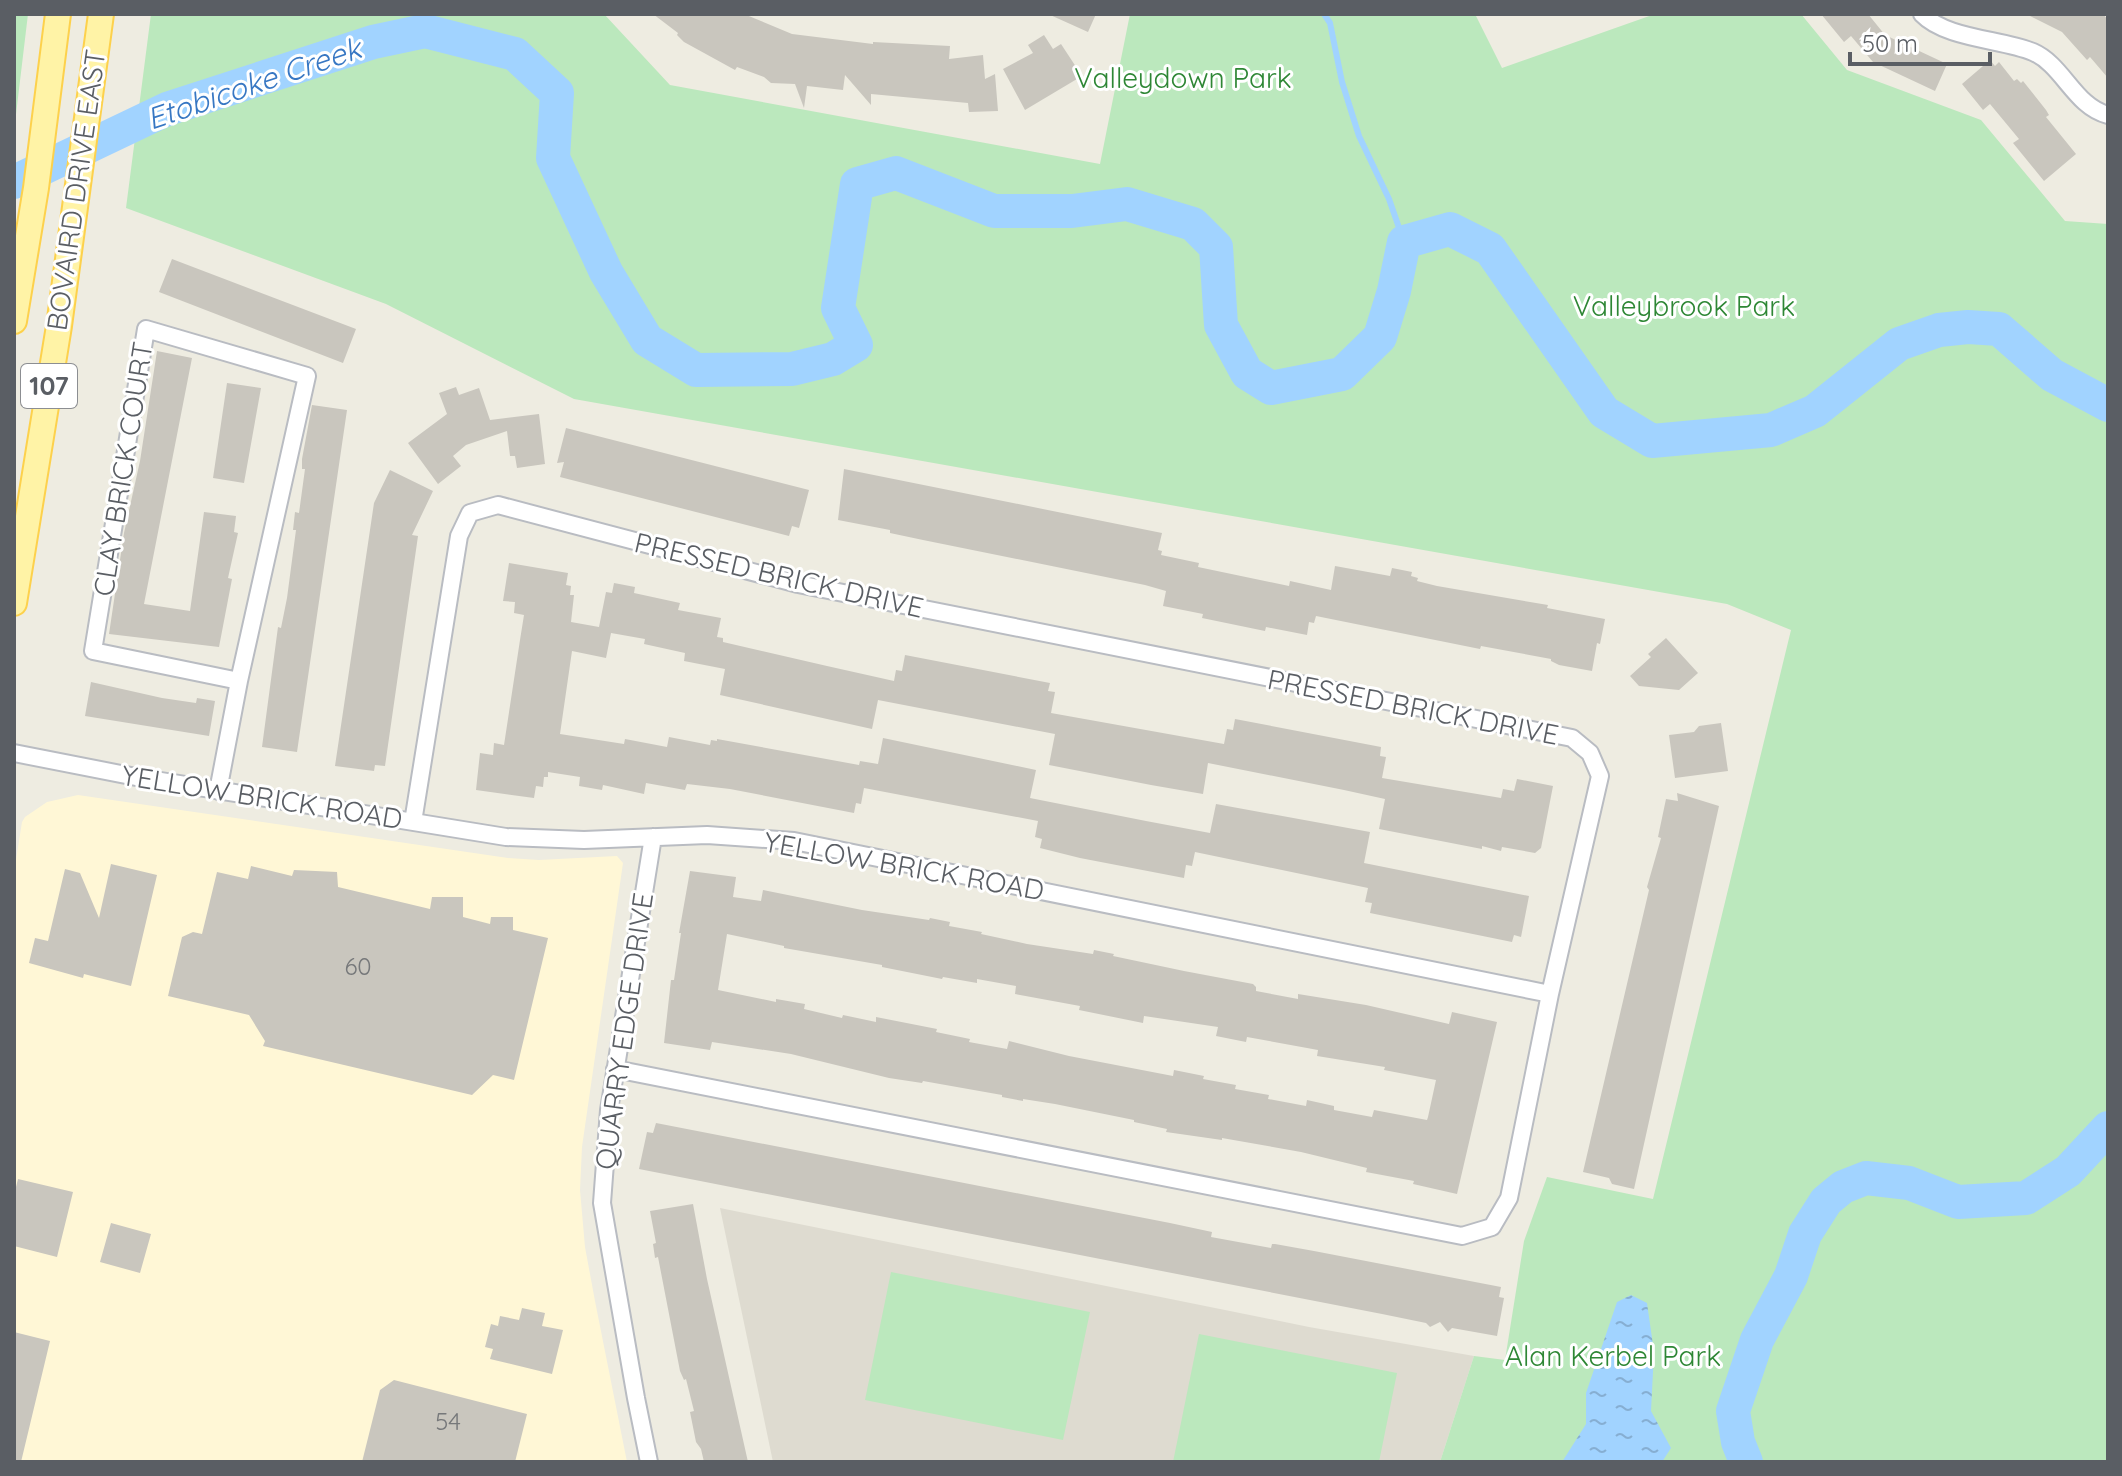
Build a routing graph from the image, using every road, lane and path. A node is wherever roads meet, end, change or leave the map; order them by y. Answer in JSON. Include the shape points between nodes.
{"nodes":[{"id":1,"x":58,"y":14,"type":"edge"},
{"id":2,"x":101,"y":14,"type":"edge"},
{"id":3,"x":1922,"y":14,"type":"edge"},
{"id":4,"x":2108,"y":115,"type":"edge"},
{"id":5,"x":14,"y":321,"type":"edge"},
{"id":6,"x":14,"y":603,"type":"edge"},
{"id":7,"x":239,"y":681,"type":"junction"},
{"id":8,"x":14,"y":753,"type":"edge"},
{"id":9,"x":218,"y":791,"type":"junction"},
{"id":10,"x":413,"y":822,"type":"junction"},
{"id":11,"x":653,"y":837,"type":"junction"},
{"id":12,"x":1550,"y":994,"type":"junction"},
{"id":13,"x":615,"y":1069,"type":"junction"},
{"id":14,"x":649,"y":1462,"type":"edge"}],
"edges":[{"from":1,"to":5,"type":"main road","name":"BOVAIRD DRIVE EAST"},
{"from":2,"to":6,"type":"main road","name":"BOVAIRD DRIVE EAST","number":"107"},
{"from":3,"to":4,"type":"street","via":[[1947,28],[2035,53],[2088,105]]},
{"from":7,"to":7,"type":"street","name":"CLAY BRICK COURT","via":[[307,376],[146,329],[93,651]]},
{"from":7,"to":9,"type":"street","name":"CLAY BRICK COURT"},
{"from":8,"to":9,"type":"street","name":"YELLOW BRICK ROAD"},
{"from":9,"to":10,"type":"street","name":"YELLOW BRICK ROAD"},
{"from":10,"to":11,"type":"street","name":"YELLOW BRICK ROAD","via":[[506,837]]},
{"from":10,"to":12,"type":"street","name":"PRESSED BRICK DRIVE","via":[[459,536],[470,513],[498,505],[798,584],[1572,738],[1590,753],[1600,776]]},
{"from":11,"to":12,"type":"street","name":"YELLOW BRICK ROAD","via":[[794,841]]},
{"from":11,"to":13,"type":"street","name":"QUARRY EDGE DRIVE"},
{"from":12,"to":13,"type":"street","name":"PRESSED BRICK DRIVE","via":[[1509,1198],[1492,1227],[1462,1236]]},
{"from":13,"to":14,"type":"street","name":"QUARRY EDGE DRIVE","via":[[602,1203]]}]}
